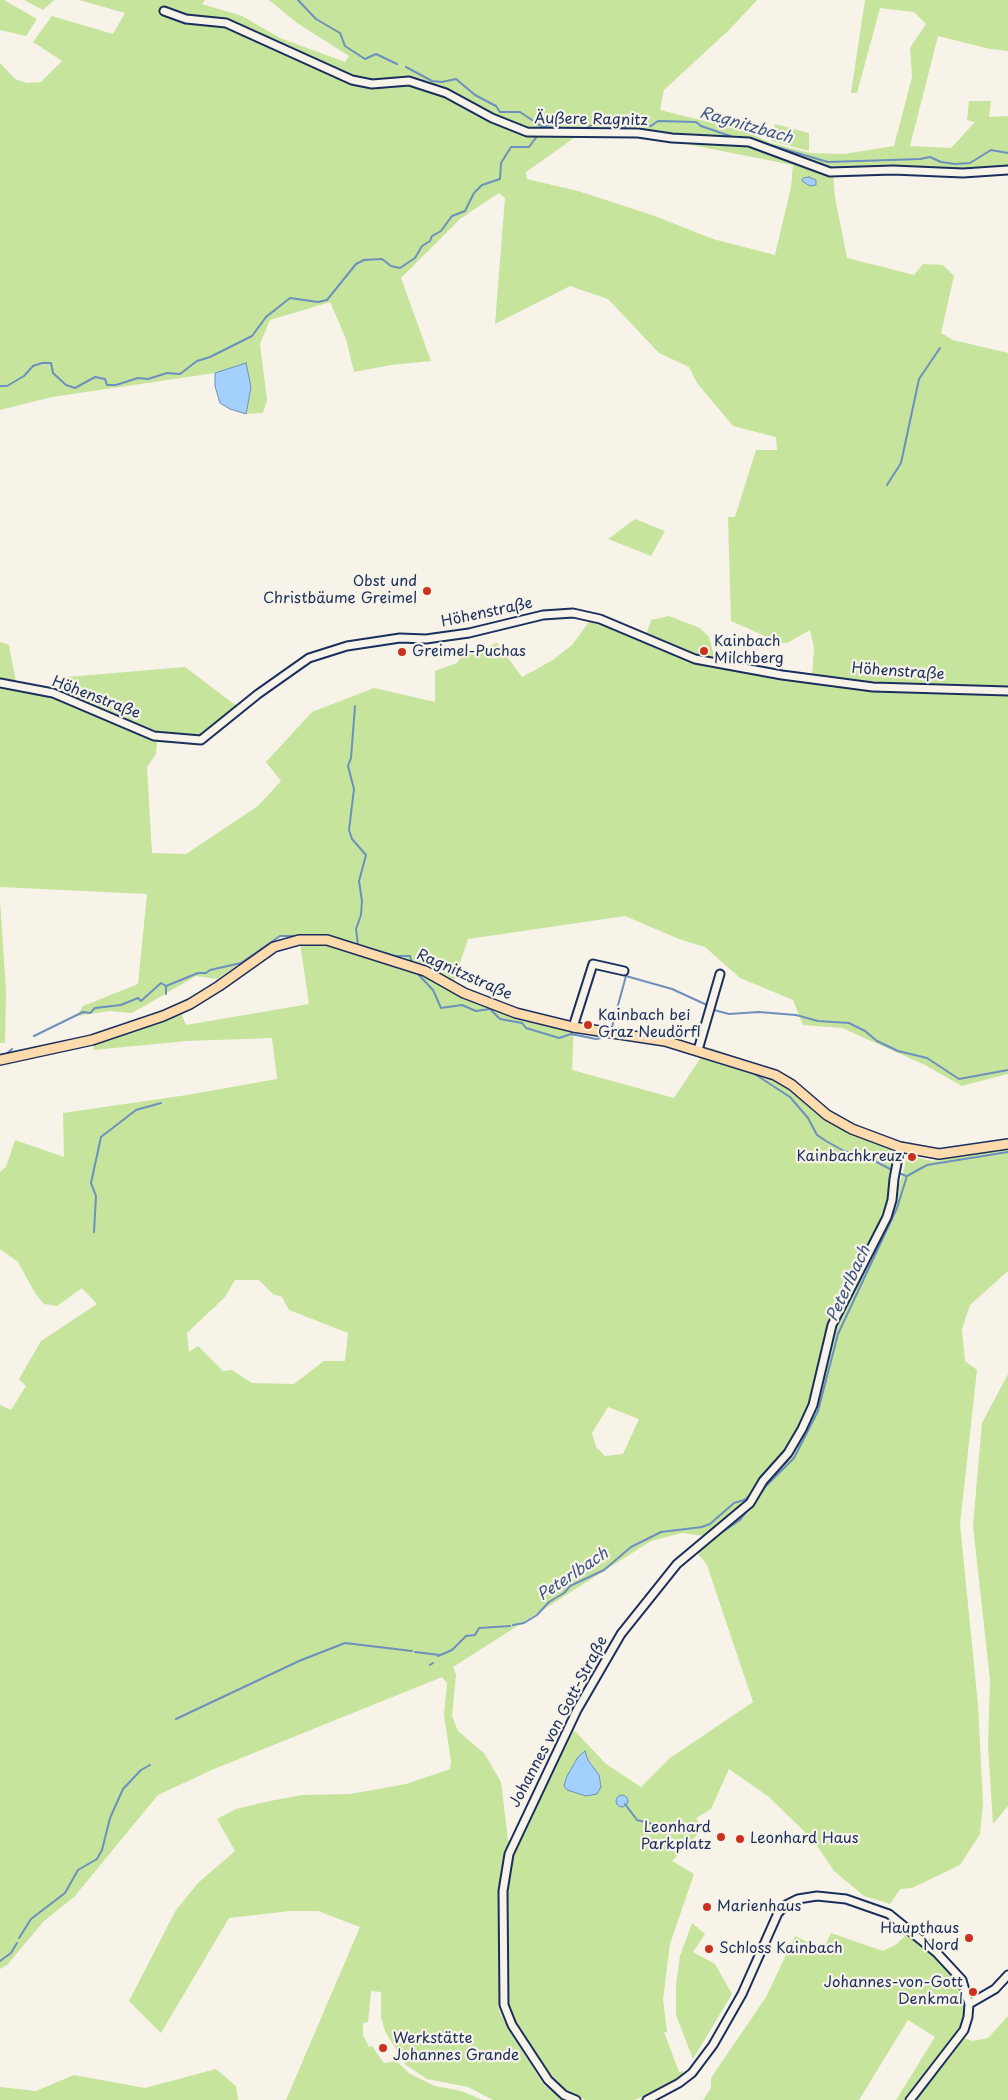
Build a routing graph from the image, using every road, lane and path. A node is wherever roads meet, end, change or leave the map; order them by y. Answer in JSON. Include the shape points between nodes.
{"nodes":[{"id":1,"x":164,"y":11,"type":"dead end"},
{"id":2,"x":1008,"y":170,"type":"edge"},
{"id":3,"x":0,"y":683,"type":"edge"},
{"id":4,"x":1008,"y":691,"type":"edge"},
{"id":5,"x":624,"y":970,"type":"dead end"},
{"id":6,"x":720,"y":974,"type":"dead end"},
{"id":7,"x":573,"y":1028,"type":"junction"},
{"id":8,"x":698,"y":1050,"type":"junction"},
{"id":9,"x":0,"y":1060,"type":"edge"},
{"id":10,"x":1008,"y":1144,"type":"edge"},
{"id":11,"x":900,"y":1147,"type":"junction"},
{"id":12,"x":1008,"y":1975,"type":"edge"},
{"id":13,"x":969,"y":2004,"type":"junction"},
{"id":14,"x":576,"y":2100,"type":"edge"},
{"id":15,"x":647,"y":2100,"type":"edge"},
{"id":16,"x":910,"y":2100,"type":"edge"}],
"edges":[{"from":1,"to":2,"type":"street","name":"Äußere Ragnitz","via":[[186,19],[226,23],[352,80],[372,84],[409,81],[446,93],[519,130],[638,133],[749,142],[830,172]]},
{"from":3,"to":4,"type":"street","name":"Höhenstraße","via":[[53,692],[154,736],[201,740],[309,658],[347,646],[400,638],[426,639],[543,615],[573,613],[600,619],[695,659],[758,671],[873,687]]},
{"from":5,"to":7,"type":"street","via":[[593,964]]},
{"from":6,"to":8,"type":"street"},
{"from":7,"to":8,"type":"main road","name":"Ragnitzstraße","via":[[665,1041]]},
{"from":7,"to":9,"type":"main road","name":"Ragnitzstraße","via":[[516,1013],[464,993],[425,971],[388,959],[328,940],[299,940],[274,947],[219,986],[163,1016],[92,1040]]},
{"from":8,"to":11,"type":"main road","name":"Ragnitzstraße","via":[[775,1075],[852,1129]]},
{"from":10,"to":11,"type":"main road","name":"Ragnitzstraße","via":[[948,1154]]},
{"from":11,"to":14,"type":"street","name":"Johannes von Gott-Straße","via":[[890,1209],[832,1325],[813,1405],[802,1429],[788,1453],[762,1481],[750,1503],[677,1564],[621,1634],[577,1710],[508,1854],[503,1891],[504,2005],[512,2025],[548,2080],[564,2095]]},
{"from":12,"to":13,"type":"street","via":[[995,1989]]},
{"from":13,"to":15,"type":"street","via":[[962,1980],[950,1966],[889,1914],[831,1896],[798,1899],[778,1913],[742,1994],[692,2073]]},
{"from":13,"to":16,"type":"street","via":[[964,2030]]}]}
